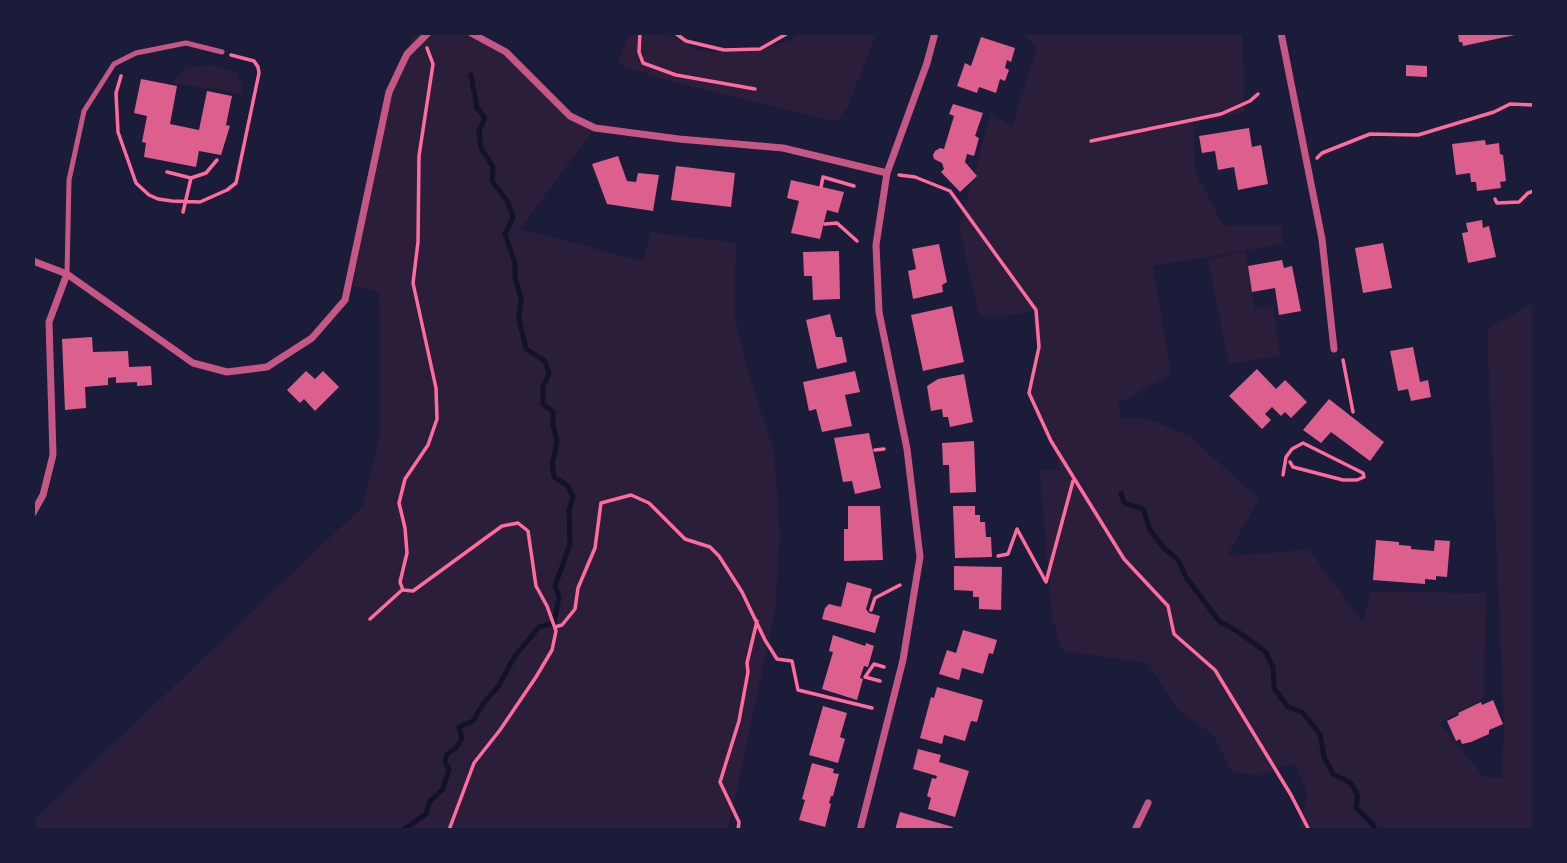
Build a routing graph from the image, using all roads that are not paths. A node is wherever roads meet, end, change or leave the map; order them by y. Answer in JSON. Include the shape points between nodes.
{"nodes":[{"id":1,"x":471,"y":33,"type":"edge"},
{"id":2,"x":935,"y":33,"type":"edge"},
{"id":3,"x":1281,"y":33,"type":"edge"},
{"id":4,"x":426,"y":35,"type":"edge"},
{"id":5,"x":222,"y":52,"type":"road end"},
{"id":6,"x":887,"y":173,"type":"junction"},
{"id":7,"x":33,"y":261,"type":"edge"},
{"id":8,"x":67,"y":274,"type":"junction"},
{"id":9,"x":1334,"y":349,"type":"dead end"},
{"id":10,"x":33,"y":513,"type":"edge"},
{"id":11,"x":1148,"y":803,"type":"dead end"},
{"id":12,"x":860,"y":830,"type":"edge"},
{"id":13,"x":1135,"y":830,"type":"edge"}],
"edges":[{"from":1,"to":6,"type":"street","via":[[506,52],[570,116],[595,128],[783,148]]},
{"from":2,"to":6,"type":"street"},
{"from":3,"to":9,"type":"street","via":[[1322,239]]},
{"from":4,"to":8,"type":"street","via":[[407,54],[389,92],[345,300],[312,338],[267,367],[227,372],[193,363]]},
{"from":5,"to":8,"type":"lane","via":[[186,43],[114,64],[84,111],[69,180]]},
{"from":6,"to":12,"type":"street","via":[[876,245],[878,312],[907,449],[920,557],[903,660]]},
{"from":7,"to":8,"type":"street"},
{"from":8,"to":10,"type":"street","via":[[50,322],[53,455],[43,495]]},
{"from":11,"to":13,"type":"street"}]}
